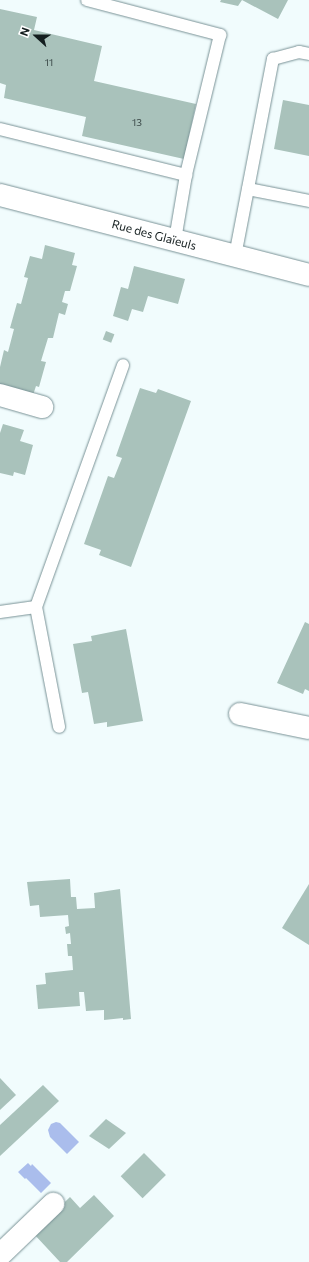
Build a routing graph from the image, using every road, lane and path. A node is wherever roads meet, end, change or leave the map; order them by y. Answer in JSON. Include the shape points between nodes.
{"nodes":[{"id":1,"x":86,"y":0,"type":"edge"},
{"id":2,"x":309,"y":54,"type":"edge"},
{"id":3,"x":0,"y":128,"type":"edge"},
{"id":4,"x":186,"y":175,"type":"junction"},
{"id":5,"x":248,"y":189,"type":"junction"},
{"id":6,"x":1,"y":198,"type":"edge"},
{"id":7,"x":309,"y":201,"type":"edge"},
{"id":8,"x":175,"y":240,"type":"junction"},
{"id":9,"x":235,"y":256,"type":"junction"},
{"id":10,"x":309,"y":275,"type":"edge"},
{"id":11,"x":123,"y":365,"type":"dead end"},
{"id":12,"x":0,"y":395,"type":"edge"},
{"id":13,"x":42,"y":407,"type":"dead end"},
{"id":14,"x":36,"y":606,"type":"junction"},
{"id":15,"x":0,"y":612,"type":"edge"},
{"id":16,"x":240,"y":714,"type":"dead end"},
{"id":17,"x":59,"y":727,"type":"dead end"},
{"id":18,"x":309,"y":728,"type":"edge"},
{"id":19,"x":53,"y":1204,"type":"dead end"},
{"id":20,"x":0,"y":1255,"type":"edge"}],
"edges":[{"from":1,"to":4,"type":"lane","via":[[220,35]]},
{"from":2,"to":5,"type":"lane","via":[[299,52],[273,59]]},
{"from":3,"to":4,"type":"lane"},
{"from":4,"to":8,"type":"lane"},
{"from":5,"to":7,"type":"lane"},
{"from":5,"to":9,"type":"lane"},
{"from":6,"to":8,"type":"street","name":"Rue des Glaïeuls"},
{"from":8,"to":9,"type":"street","name":"Rue des Glaïeuls"},
{"from":9,"to":10,"type":"street","name":"Rue des Glaïeuls"},
{"from":11,"to":14,"type":"lane"},
{"from":12,"to":13,"type":"street"},
{"from":14,"to":15,"type":"lane"},
{"from":14,"to":17,"type":"lane"},
{"from":16,"to":18,"type":"street"},
{"from":19,"to":20,"type":"street"}]}
